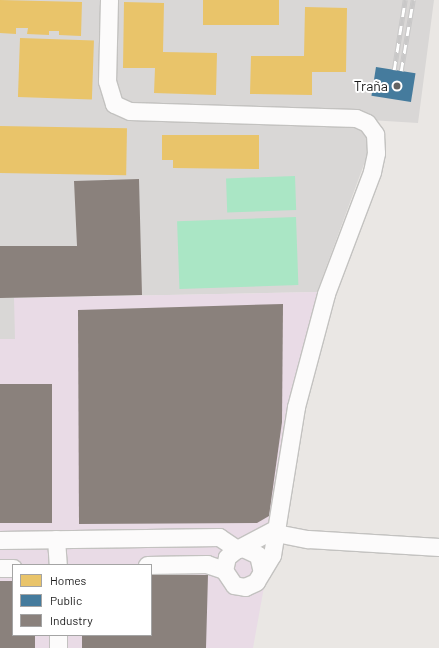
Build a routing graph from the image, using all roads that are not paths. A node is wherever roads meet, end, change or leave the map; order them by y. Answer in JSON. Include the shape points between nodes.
{"nodes":[{"id":1,"x":110,"y":0,"type":"edge"},
{"id":2,"x":277,"y":530,"type":"junction"},
{"id":3,"x":56,"y":539,"type":"junction"},
{"id":4,"x":0,"y":540,"type":"edge"},
{"id":5,"x":439,"y":547,"type":"edge"},
{"id":6,"x":237,"y":549,"type":"junction"},
{"id":7,"x":58,"y":564,"type":"edge"},
{"id":8,"x":152,"y":565,"type":"edge"},
{"id":9,"x":0,"y":568,"type":"edge"},
{"id":10,"x":12,"y":568,"type":"edge"},
{"id":11,"x":224,"y":570,"type":"junction"},
{"id":12,"x":262,"y":572,"type":"junction"},
{"id":13,"x":58,"y":636,"type":"edge"},
{"id":14,"x":58,"y":648,"type":"edge"}],
"edges":[{"from":1,"to":2,"type":"street","via":[[108,81],[114,104],[130,111],[356,118],[367,123],[375,134],[376,153],[372,172],[326,294],[296,407]]},
{"from":2,"to":5,"type":"street","via":[[308,539]]},
{"from":2,"to":6,"type":"street"},
{"from":2,"to":12,"type":"street","via":[[272,555]]},
{"from":3,"to":4,"type":"street"},
{"from":3,"to":6,"type":"street","via":[[219,537]]},
{"from":3,"to":7,"type":"street"},
{"from":6,"to":11,"type":"street","via":[[227,557]]},
{"from":6,"to":12,"type":"street","via":[[249,549],[258,555]]},
{"from":8,"to":11,"type":"street","via":[[207,564]]},
{"from":9,"to":10,"type":"street"},
{"from":11,"to":12,"type":"street","via":[[234,585],[246,587],[256,582]]},
{"from":13,"to":14,"type":"street"}]}
